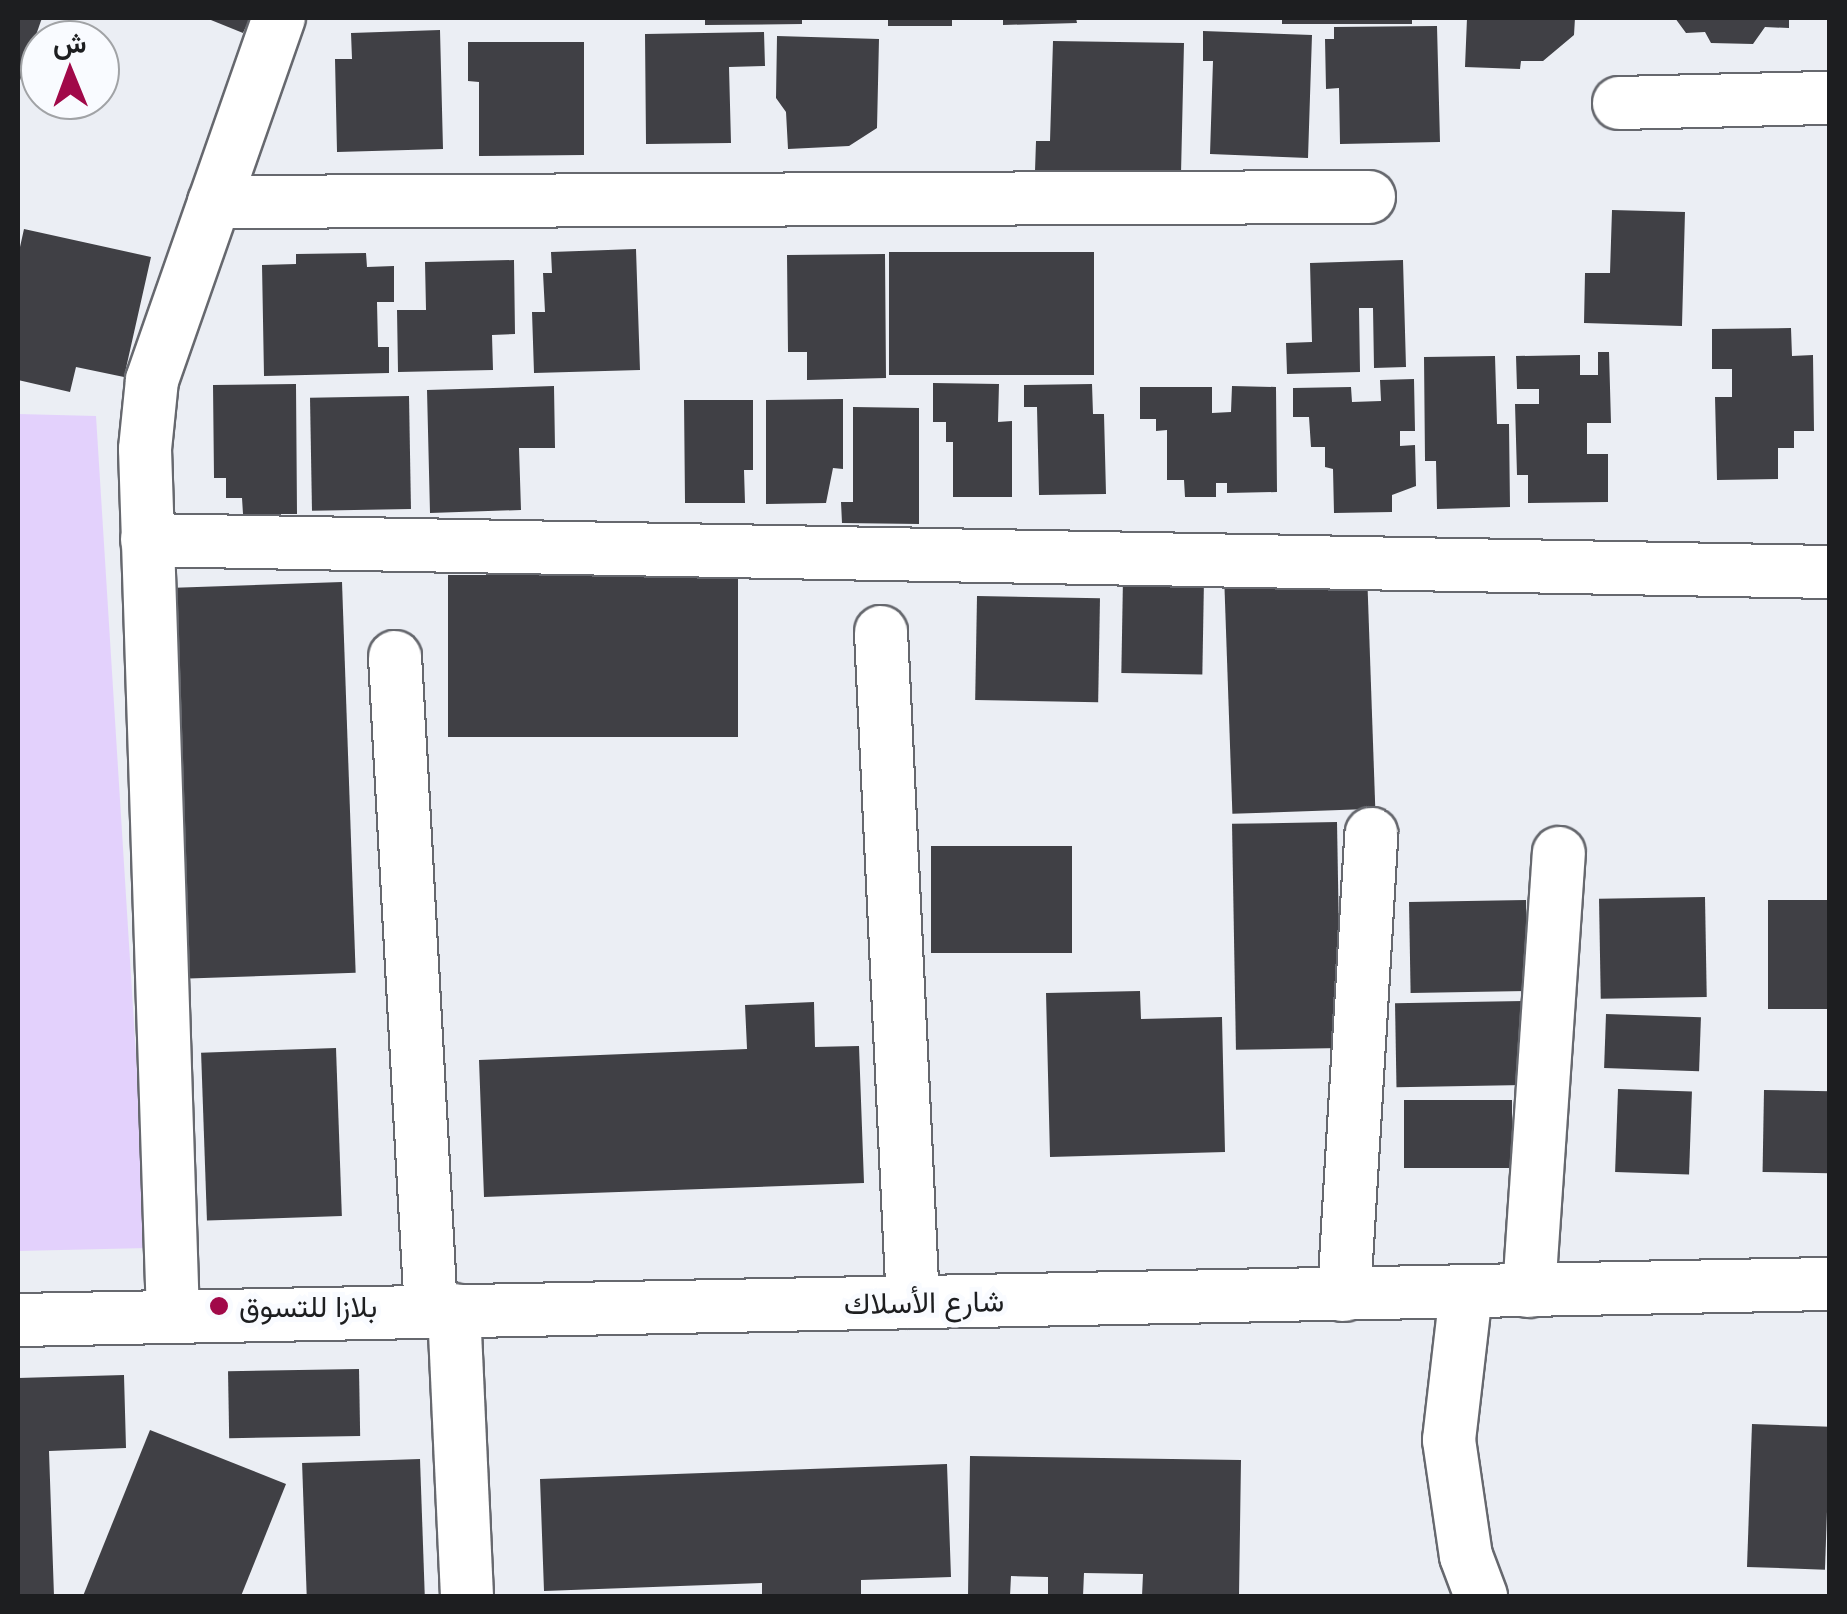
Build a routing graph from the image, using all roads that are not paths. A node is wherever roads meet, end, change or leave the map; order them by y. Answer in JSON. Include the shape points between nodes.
{"nodes":[{"id":1,"x":279,"y":18,"type":"edge"},
{"id":2,"x":1830,"y":98,"type":"edge"},
{"id":3,"x":1619,"y":103,"type":"dead end"},
{"id":4,"x":1369,"y":197,"type":"dead end"},
{"id":5,"x":214,"y":202,"type":"junction"},
{"id":6,"x":147,"y":540,"type":"junction"},
{"id":7,"x":1830,"y":572,"type":"edge"},
{"id":8,"x":881,"y":632,"type":"dead end"},
{"id":9,"x":395,"y":657,"type":"dead end"},
{"id":10,"x":1371,"y":834,"type":"dead end"},
{"id":11,"x":1559,"y":853,"type":"dead end"},
{"id":12,"x":1830,"y":1284,"type":"edge"},
{"id":13,"x":1466,"y":1292,"type":"junction"},
{"id":14,"x":1530,"y":1292,"type":"junction"},
{"id":15,"x":1344,"y":1295,"type":"junction"},
{"id":16,"x":913,"y":1302,"type":"junction"},
{"id":17,"x":442,"y":1310,"type":"junction"},
{"id":18,"x":173,"y":1316,"type":"junction"},
{"id":19,"x":18,"y":1320,"type":"edge"},
{"id":20,"x":466,"y":1596,"type":"edge"},
{"id":21,"x":1481,"y":1596,"type":"edge"}],
"edges":[{"from":1,"to":5,"type":"street"},
{"from":2,"to":3,"type":"street"},
{"from":4,"to":5,"type":"street"},
{"from":5,"to":6,"type":"street","via":[[152,380]]},
{"from":6,"to":7,"type":"street"},
{"from":6,"to":18,"type":"street"},
{"from":8,"to":16,"type":"street"},
{"from":9,"to":17,"type":"street"},
{"from":10,"to":15,"type":"street"},
{"from":11,"to":14,"type":"street"},
{"from":12,"to":14,"type":"street","name":"شارع الأسلاك"},
{"from":13,"to":14,"type":"street","name":"شارع الأسلاك"},
{"from":13,"to":15,"type":"street","name":"شارع الأسلاك"},
{"from":13,"to":21,"type":"street","via":[[1449,1440],[1466,1556]]},
{"from":15,"to":16,"type":"street","name":"شارع الأسلاك"},
{"from":16,"to":17,"type":"street","name":"شارع الأسلاك"},
{"from":17,"to":18,"type":"street","name":"شارع الأسلاك"},
{"from":17,"to":20,"type":"street"},
{"from":18,"to":19,"type":"street","name":"شارع الأسلاك"}]}
